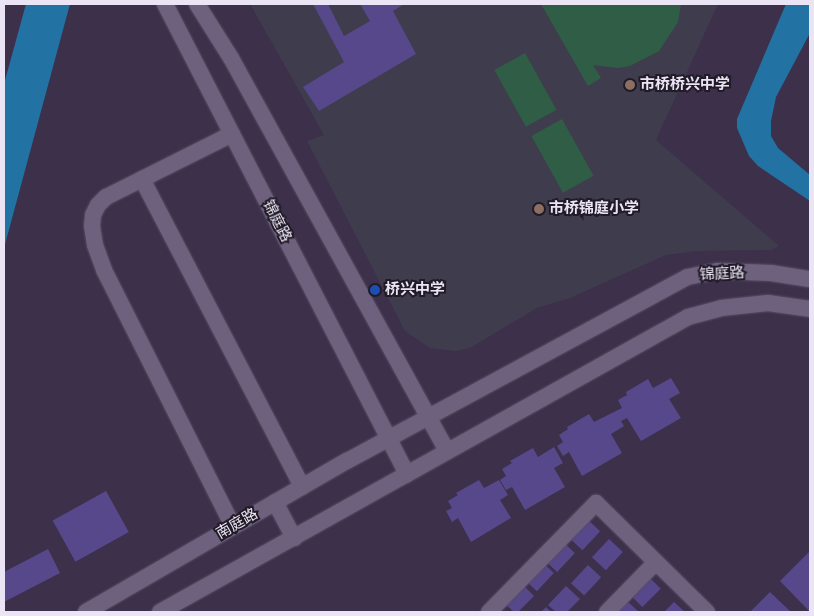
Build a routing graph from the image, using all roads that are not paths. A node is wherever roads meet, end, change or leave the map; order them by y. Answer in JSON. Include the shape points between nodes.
{"nodes":[{"id":1,"x":165,"y":4,"type":"edge"},
{"id":2,"x":197,"y":4,"type":"edge"},
{"id":3,"x":232,"y":134,"type":"junction"},
{"id":4,"x":142,"y":179,"type":"junction"},
{"id":5,"x":810,"y":279,"type":"edge"},
{"id":6,"x":810,"y":308,"type":"edge"},
{"id":7,"x":428,"y":416,"type":"junction"},
{"id":8,"x":388,"y":438,"type":"junction"},
{"id":9,"x":447,"y":451,"type":"junction"},
{"id":10,"x":406,"y":474,"type":"junction"},
{"id":11,"x":302,"y":486,"type":"junction"},
{"id":12,"x":275,"y":502,"type":"junction"},
{"id":13,"x":233,"y":526,"type":"junction"},
{"id":14,"x":294,"y":538,"type":"junction"},
{"id":15,"x":656,"y":562,"type":"junction"},
{"id":16,"x":86,"y":612,"type":"edge"},
{"id":17,"x":160,"y":612,"type":"edge"},
{"id":18,"x":489,"y":612,"type":"edge"},
{"id":19,"x":607,"y":612,"type":"edge"},
{"id":20,"x":707,"y":612,"type":"edge"}],
"edges":[{"from":1,"to":3,"type":"street","name":"锦庭路"},
{"from":2,"to":7,"type":"street","via":[[231,58]]},
{"from":3,"to":4,"type":"street"},
{"from":3,"to":8,"type":"street","name":"锦庭路"},
{"from":4,"to":11,"type":"street"},
{"from":4,"to":13,"type":"street","via":[[106,197],[98,205],[92,226],[95,245],[104,270]]},
{"from":5,"to":7,"type":"street","name":"锦庭路","via":[[771,273],[718,271],[687,277]]},
{"from":6,"to":9,"type":"street","via":[[768,303],[721,308],[688,317]]},
{"from":7,"to":8,"type":"street","name":"锦庭路"},
{"from":7,"to":9,"type":"street"},
{"from":8,"to":10,"type":"street","name":"锦庭路"},
{"from":8,"to":11,"type":"street","name":"南庭路"},
{"from":9,"to":10,"type":"street"},
{"from":10,"to":14,"type":"street"},
{"from":11,"to":12,"type":"street","name":"南庭路"},
{"from":12,"to":13,"type":"street","name":"南庭路"},
{"from":12,"to":14,"type":"street"},
{"from":13,"to":16,"type":"street","name":"南庭路"},
{"from":14,"to":17,"type":"street"},
{"from":15,"to":18,"type":"street","via":[[596,503]]},
{"from":15,"to":19,"type":"street"},
{"from":15,"to":20,"type":"street"}]}
